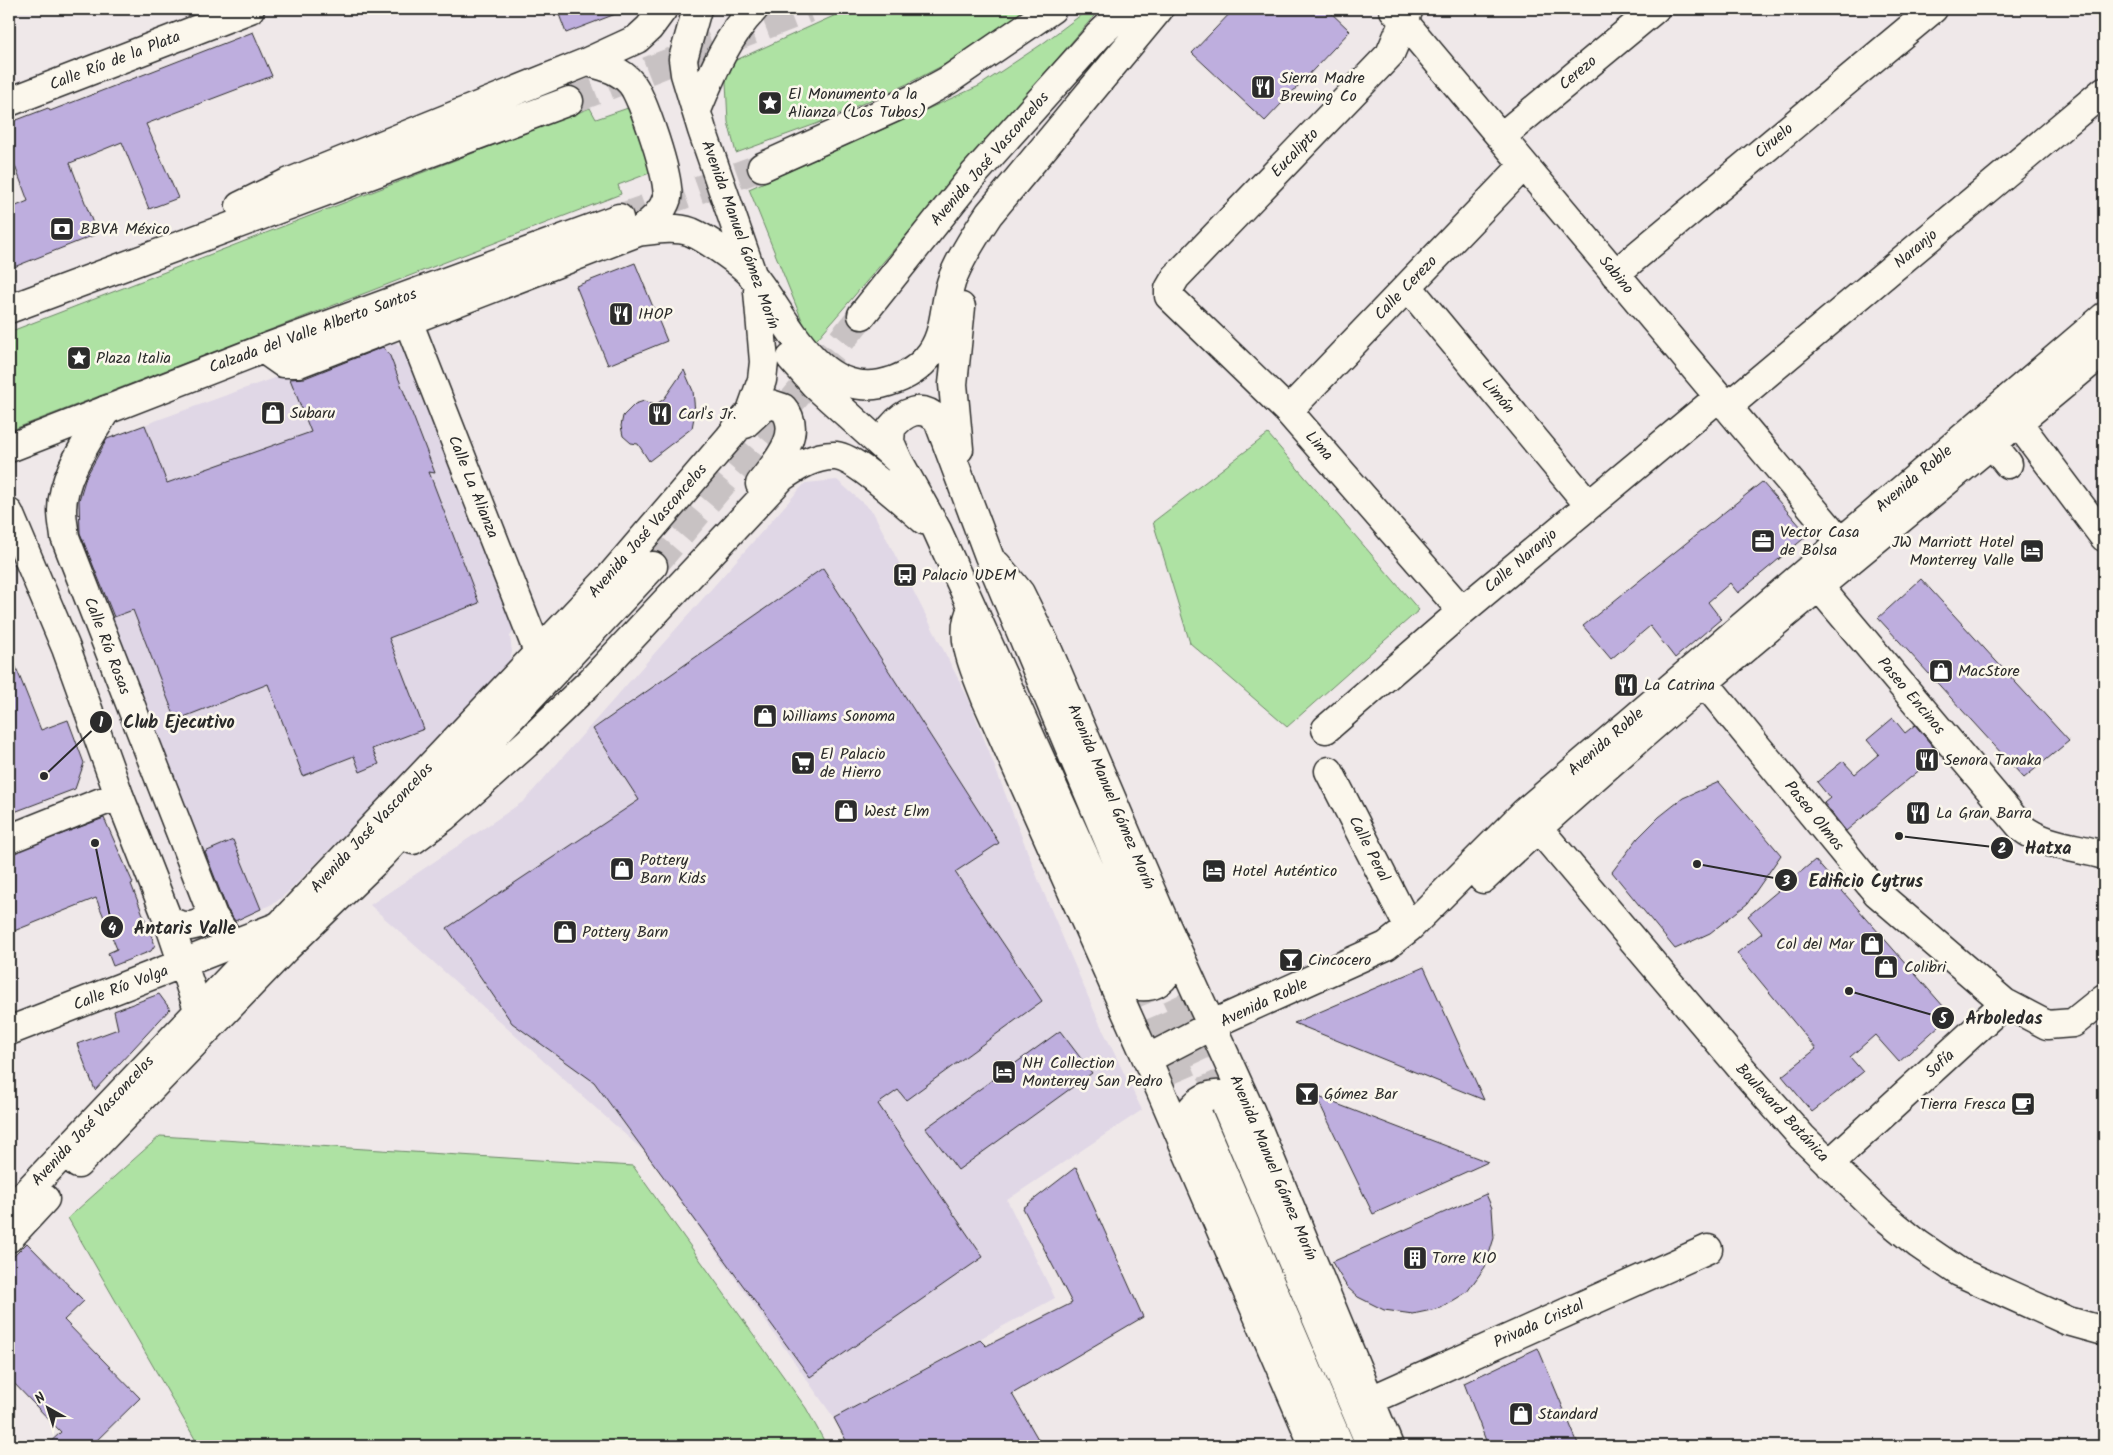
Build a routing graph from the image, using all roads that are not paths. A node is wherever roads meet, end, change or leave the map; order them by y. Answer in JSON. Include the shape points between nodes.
{"nodes":[{"id":1,"x":250,"y":9,"type":"edge"},
{"id":2,"x":662,"y":9,"type":"edge"},
{"id":3,"x":697,"y":9,"type":"edge"},
{"id":4,"x":712,"y":9,"type":"edge"},
{"id":5,"x":754,"y":9,"type":"edge"},
{"id":6,"x":1052,"y":9,"type":"edge"},
{"id":7,"x":1126,"y":9,"type":"edge"},
{"id":8,"x":1159,"y":9,"type":"edge"},
{"id":9,"x":1655,"y":9,"type":"edge"},
{"id":10,"x":1933,"y":9,"type":"edge"},
{"id":11,"x":1402,"y":13,"type":"edge"},
{"id":12,"x":686,"y":47,"type":"junction"},
{"id":13,"x":587,"y":62,"type":"junction"},
{"id":14,"x":2104,"y":91,"type":"edge"},
{"id":15,"x":569,"y":101,"type":"tunnel mouth"},
{"id":16,"x":9,"y":102,"type":"edge"},
{"id":17,"x":697,"y":110,"type":"junction"},
{"id":18,"x":1501,"y":137,"type":"junction"},
{"id":19,"x":1524,"y":165,"type":"junction"},
{"id":20,"x":762,"y":167,"type":"tunnel mouth"},
{"id":21,"x":629,"y":225,"type":"junction"},
{"id":22,"x":194,"y":239,"type":"junction"},
{"id":23,"x":966,"y":254,"type":"junction"},
{"id":24,"x":1615,"y":274,"type":"junction"},
{"id":25,"x":755,"y":282,"type":"junction"},
{"id":26,"x":1408,"y":287,"type":"junction"},
{"id":27,"x":1169,"y":289,"type":"joint"},
{"id":28,"x":9,"y":309,"type":"edge"},
{"id":29,"x":862,"y":315,"type":"tunnel mouth"},
{"id":30,"x":2104,"y":317,"type":"edge"},
{"id":31,"x":408,"y":321,"type":"junction"},
{"id":32,"x":264,"y":349,"type":"junction"},
{"id":33,"x":2104,"y":351,"type":"edge"},
{"id":34,"x":1723,"y":402,"type":"junction"},
{"id":35,"x":106,"y":410,"type":"junction"},
{"id":36,"x":1288,"y":411,"type":"junction"},
{"id":37,"x":2019,"y":422,"type":"junction"},
{"id":38,"x":729,"y":438,"type":"junction"},
{"id":39,"x":1993,"y":445,"type":"junction"},
{"id":40,"x":9,"y":448,"type":"edge"},
{"id":41,"x":898,"y":460,"type":"junction"},
{"id":42,"x":965,"y":490,"type":"junction"},
{"id":43,"x":1589,"y":505,"type":"junction"},
{"id":44,"x":9,"y":513,"type":"edge"},
{"id":45,"x":937,"y":530,"type":"junction"},
{"id":46,"x":2104,"y":537,"type":"edge"},
{"id":47,"x":1840,"y":541,"type":"junction"},
{"id":48,"x":713,"y":549,"type":"junction"},
{"id":49,"x":653,"y":566,"type":"tunnel mouth"},
{"id":50,"x":1820,"y":588,"type":"junction"},
{"id":51,"x":972,"y":609,"type":"junction"},
{"id":52,"x":1462,"y":611,"type":"junction"},
{"id":53,"x":103,"y":634,"type":"junction"},
{"id":54,"x":66,"y":648,"type":"junction"},
{"id":55,"x":538,"y":652,"type":"junction"},
{"id":56,"x":1706,"y":682,"type":"junction"},
{"id":57,"x":1326,"y":729,"type":"dead end"},
{"id":58,"x":1329,"y":771,"type":"dead end"},
{"id":59,"x":119,"y":795,"type":"junction"},
{"id":60,"x":1531,"y":820,"type":"junction"},
{"id":61,"x":9,"y":839,"type":"edge"},
{"id":62,"x":382,"y":855,"type":"junction"},
{"id":63,"x":2104,"y":855,"type":"edge"},
{"id":64,"x":213,"y":916,"type":"junction"},
{"id":65,"x":168,"y":920,"type":"junction"},
{"id":66,"x":279,"y":926,"type":"junction"},
{"id":67,"x":1409,"y":928,"type":"junction"},
{"id":68,"x":232,"y":944,"type":"junction"},
{"id":69,"x":1157,"y":959,"type":"junction"},
{"id":70,"x":182,"y":964,"type":"junction"},
{"id":71,"x":1107,"y":974,"type":"junction"},
{"id":72,"x":2104,"y":998,"type":"edge"},
{"id":73,"x":198,"y":1009,"type":"junction"},
{"id":74,"x":2015,"y":1009,"type":"junction"},
{"id":75,"x":9,"y":1030,"type":"edge"},
{"id":76,"x":1215,"y":1033,"type":"junction"},
{"id":77,"x":1149,"y":1066,"type":"junction"},
{"id":78,"x":1238,"y":1109,"type":"junction"},
{"id":79,"x":1197,"y":1112,"type":"tunnel mouth"},
{"id":80,"x":1183,"y":1143,"type":"junction"},
{"id":81,"x":1829,"y":1164,"type":"junction"},
{"id":82,"x":9,"y":1211,"type":"edge"},
{"id":83,"x":9,"y":1238,"type":"edge"},
{"id":84,"x":1708,"y":1249,"type":"dead end"},
{"id":85,"x":2104,"y":1331,"type":"edge"},
{"id":86,"x":1372,"y":1400,"type":"junction"},
{"id":87,"x":1314,"y":1446,"type":"edge"},
{"id":88,"x":1340,"y":1446,"type":"edge"},
{"id":89,"x":1371,"y":1446,"type":"edge"},
{"id":90,"x":1389,"y":1446,"type":"edge"}],
"edges":[{"from":1,"to":16,"type":"street","name":"Calle Río de la Plata"},
{"from":2,"to":13,"type":"street","via":[[637,39]]},
{"from":3,"to":12,"type":"street","name":"Avenida Manuel Gómez Morín"},
{"from":4,"to":12,"type":"street"},
{"from":5,"to":17,"type":"street","via":[[717,61]]},
{"from":6,"to":20,"type":"street","via":[[947,81],[916,98]]},
{"from":7,"to":29,"type":"street","name":"Avenida José Vasconcelos","via":[[974,173]]},
{"from":8,"to":23,"type":"street","via":[[999,200]]},
{"from":9,"to":18,"type":"street","name":"Cerezo"},
{"from":10,"to":24,"type":"street","name":"Ciruelo"},
{"from":11,"to":18,"type":"street","name":"Sabino"},
{"from":11,"to":27,"type":"street","name":"Eucalipto","via":[[1390,54],[1176,277]]},
{"from":12,"to":17,"type":"street","name":"Avenida Manuel Gómez Morín","via":[[683,59],[685,74]]},
{"from":13,"to":21,"type":"street","via":[[611,68],[631,82],[638,92],[668,184],[668,196],[658,216]]},
{"from":13,"to":22,"type":"street","via":[[261,194],[220,218]]},
{"from":14,"to":34,"type":"street","name":"Naranjo"},
{"from":15,"to":22,"type":"street"},
{"from":17,"to":25,"type":"street","name":"Avenida Manuel Gómez Morín"},
{"from":18,"to":19,"type":"street","name":"Sabino"},
{"from":19,"to":24,"type":"street","name":"Sabino"},
{"from":19,"to":26,"type":"street","name":"Calle Cerezo"},
{"from":21,"to":25,"type":"street","via":[[691,232],[708,241]]},
{"from":21,"to":31,"type":"street"},
{"from":21,"to":32,"type":"street","name":"Calzada del Valle Alberto Santos"},
{"from":22,"to":28,"type":"street"},
{"from":23,"to":25,"type":"street","via":[[951,282],[937,344],[916,368],[903,377],[878,384],[856,384],[841,379],[816,362]]},
{"from":23,"to":42,"type":"street","via":[[953,384]]},
{"from":24,"to":34,"type":"street","name":"Sabino"},
{"from":25,"to":38,"type":"street","via":[[764,362],[762,380],[751,411]]},
{"from":25,"to":41,"type":"street","name":"Avenida Manuel Gómez Morín","via":[[780,341],[792,360]]},
{"from":26,"to":36,"type":"street","name":"Calle Cerezo"},
{"from":26,"to":43,"type":"street","name":"Limón"},
{"from":27,"to":36,"type":"street","name":"Lima","via":[[1169,296],[1174,302]]},
{"from":30,"to":37,"type":"street","name":"Avenida Roble"},
{"from":31,"to":32,"type":"street","via":[[300,363],[283,363]]},
{"from":31,"to":55,"type":"street","name":"Calle La Alianza"},
{"from":32,"to":35,"type":"street","name":"Calzada del Valle Alberto Santos"},
{"from":33,"to":37,"type":"street","name":"Avenida Roble"},
{"from":34,"to":43,"type":"street","name":"Calle Naranjo"},
{"from":34,"to":47,"type":"street","name":"Sabino"},
{"from":35,"to":40,"type":"street","name":"Calzada del Valle Alberto Santos"},
{"from":35,"to":53,"type":"street","name":"Calle Río Rosas","via":[[66,486],[62,509],[65,537]]},
{"from":36,"to":52,"type":"street","name":"Lima"},
{"from":37,"to":39,"type":"street","name":"Avenida Roble"},
{"from":37,"to":46,"type":"street"},
{"from":38,"to":48,"type":"street","via":[[771,404],[783,408],[792,423],[790,437],[778,460]]},
{"from":38,"to":55,"type":"street","name":"Avenida José Vasconcelos","via":[[608,579]]},
{"from":39,"to":47,"type":"street","name":"Avenida Roble"},
{"from":39,"to":50,"type":"street","name":"Avenida Roble"},
{"from":41,"to":42,"type":"street","via":[[890,442],[891,428],[908,413],[917,409],[926,411],[938,420]]},
{"from":41,"to":45,"type":"street","name":"Avenida Manuel Gómez Morín"},
{"from":42,"to":69,"type":"street","name":"Avenida Manuel Gómez Morín","via":[[989,556]]},
{"from":43,"to":52,"type":"street","name":"Calle Naranjo"},
{"from":44,"to":54,"type":"street"},
{"from":45,"to":48,"type":"street","via":[[854,463],[837,456],[799,465],[782,477]]},
{"from":45,"to":51,"type":"street","name":"Avenida Manuel Gómez Morín"},
{"from":47,"to":60,"type":"street","name":"Avenida Roble"},
{"from":48,"to":62,"type":"street","via":[[591,681],[526,744],[444,817],[410,841]]},
{"from":49,"to":62,"type":"street","name":"Avenida José Vasconcelos"},
{"from":50,"to":56,"type":"street","name":"Avenida Roble"},
{"from":50,"to":63,"type":"street","name":"Paseo Encinos","via":[[2022,828],[2042,841]]},
{"from":51,"to":69,"type":"street","name":"Avenida Manuel Gómez Morín"},
{"from":51,"to":71,"type":"street","via":[[966,630],[975,671]]},
{"from":52,"to":57,"type":"street","name":"Calle Naranjo"},
{"from":53,"to":54,"type":"street"},
{"from":53,"to":64,"type":"street","name":"Calle Río Rosas"},
{"from":54,"to":59,"type":"street"},
{"from":55,"to":66,"type":"street","name":"Avenida José Vasconcelos"},
{"from":56,"to":60,"type":"street","name":"Avenida Roble"},
{"from":56,"to":74,"type":"street","name":"Paseo Olmos","via":[[1877,892]]},
{"from":58,"to":67,"type":"street","name":"Calle Peral"},
{"from":59,"to":61,"type":"street"},
{"from":59,"to":65,"type":"street"},
{"from":60,"to":67,"type":"street","name":"Avenida Roble"},
{"from":60,"to":76,"type":"street","name":"Avenida Roble","via":[[1417,941],[1393,960]]},
{"from":60,"to":81,"type":"street","name":"Boulevard Botánica","via":[[1706,1029]]},
{"from":62,"to":83,"type":"street","name":"Avenida José Vasconcelos","via":[[285,949]]},
{"from":64,"to":65,"type":"street","via":[[192,927]]},
{"from":64,"to":68,"type":"street","name":"Calle Río Rosas"},
{"from":65,"to":70,"type":"street"},
{"from":66,"to":68,"type":"street"},
{"from":66,"to":73,"type":"street","name":"Avenida José Vasconcelos"},
{"from":67,"to":76,"type":"street","name":"Avenida Roble","via":[[1386,946],[1352,963],[1226,1018]]},
{"from":68,"to":70,"type":"street","name":"Calle Río Volga"},
{"from":69,"to":71,"type":"street","via":[[1170,969],[1150,986],[1132,986]]},
{"from":69,"to":76,"type":"street","name":"Avenida Manuel Gómez Morín"},
{"from":70,"to":73,"type":"street"},
{"from":70,"to":75,"type":"street","name":"Calle Río Volga"},
{"from":71,"to":77,"type":"street"},
{"from":72,"to":74,"type":"street","name":"Paseo Olmos","via":[[2073,1023],[2047,1025]]},
{"from":73,"to":82,"type":"street","name":"Avenida José Vasconcelos"},
{"from":74,"to":81,"type":"street","name":"Sofía"},
{"from":76,"to":77,"type":"street","name":"Avenida Roble"},
{"from":76,"to":78,"type":"street","name":"Avenida Manuel Gómez Morín"},
{"from":77,"to":80,"type":"street"},
{"from":78,"to":80,"type":"street","via":[[1225,1096],[1209,1097],[1186,1116]]},
{"from":78,"to":86,"type":"street","name":"Avenida Manuel Gómez Morín"},
{"from":78,"to":89,"type":"street","name":"Avenida Manuel Gómez Morín"},
{"from":79,"to":88,"type":"street"},
{"from":80,"to":87,"type":"street"},
{"from":81,"to":85,"type":"street","name":"Boulevard Botánica","via":[[1880,1213],[1959,1272],[2068,1321]]},
{"from":84,"to":86,"type":"street","name":"Privada Cristal"},
{"from":86,"to":90,"type":"street","name":"Avenida Manuel Gómez Morín"}]}
